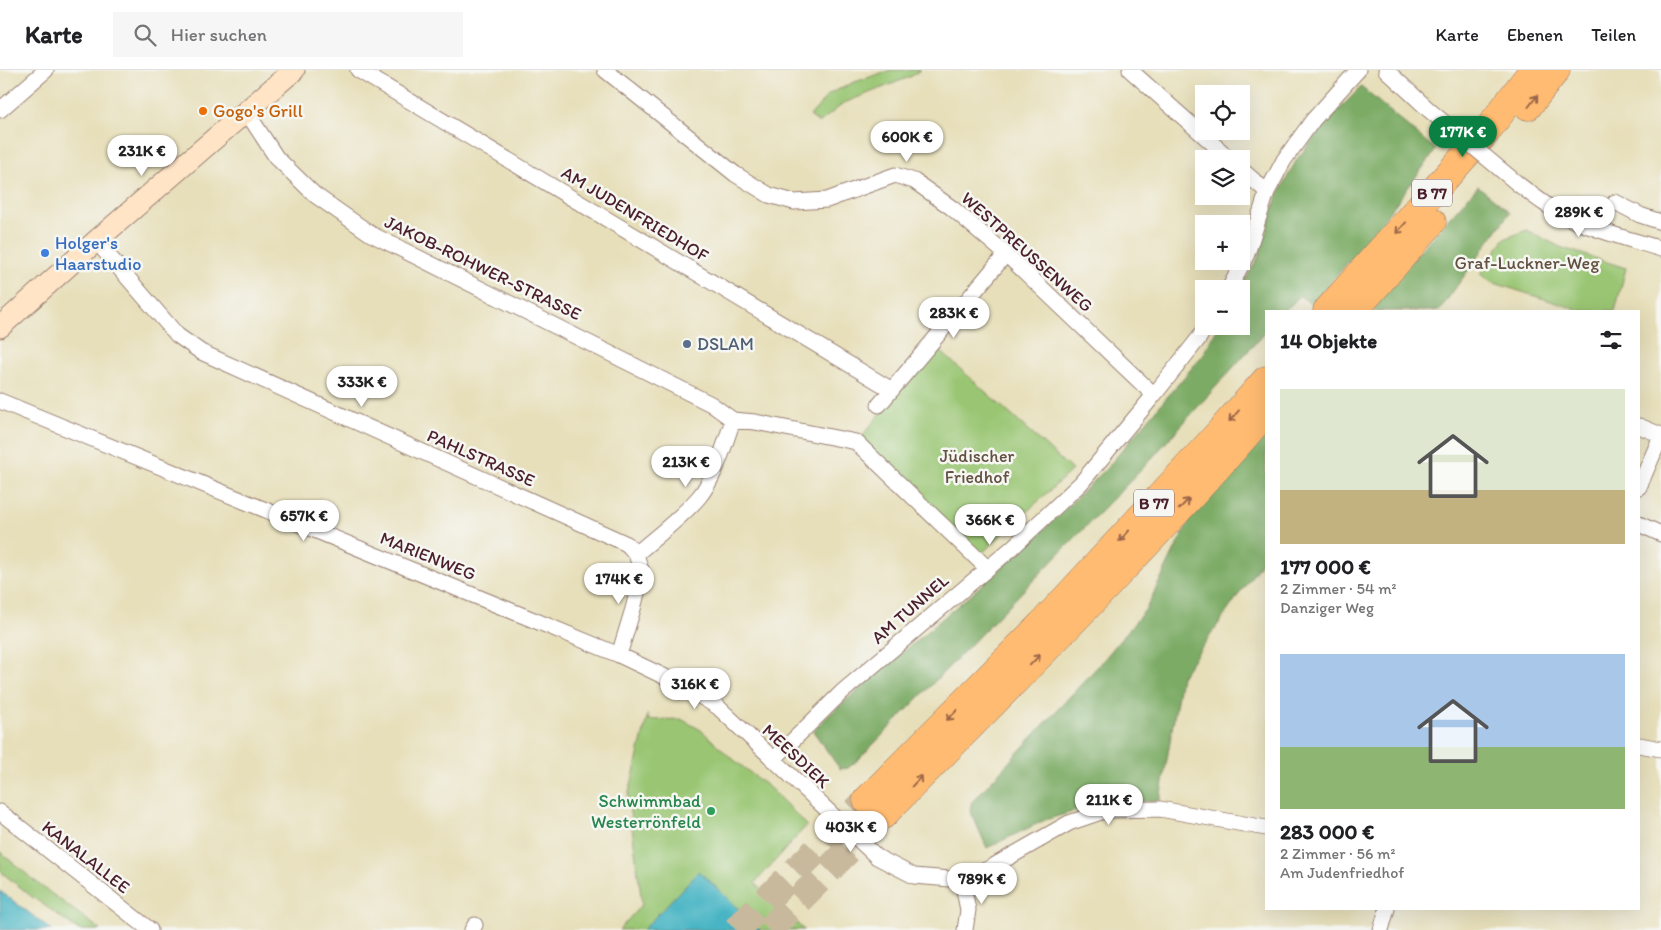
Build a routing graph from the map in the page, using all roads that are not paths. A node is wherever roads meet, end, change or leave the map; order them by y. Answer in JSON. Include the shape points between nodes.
{"nodes":[{"id":1,"x":46,"y":70,"type":"edge"},
{"id":2,"x":294,"y":70,"type":"edge"},
{"id":3,"x":358,"y":70,"type":"edge"},
{"id":4,"x":604,"y":70,"type":"edge"},
{"id":5,"x":1130,"y":70,"type":"edge"},
{"id":6,"x":1358,"y":70,"type":"edge"},
{"id":7,"x":1386,"y":70,"type":"edge"},
{"id":8,"x":1533,"y":70,"type":"edge"},
{"id":9,"x":1556,"y":70,"type":"edge"},
{"id":10,"x":0,"y":110,"type":"edge"},
{"id":11,"x":246,"y":111,"type":"junction"},
{"id":12,"x":1220,"y":150,"type":"edge"},
{"id":13,"x":1250,"y":177,"type":"edge"},
{"id":14,"x":1267,"y":192,"type":"junction"},
{"id":15,"x":1615,"y":202,"type":"dead end"},
{"id":16,"x":1661,"y":222,"type":"edge"},
{"id":17,"x":96,"y":241,"type":"junction"},
{"id":18,"x":1661,"y":249,"type":"edge"},
{"id":19,"x":1006,"y":254,"type":"junction"},
{"id":20,"x":1233,"y":280,"type":"edge"},
{"id":21,"x":1328,"y":310,"type":"edge"},
{"id":22,"x":1355,"y":310,"type":"edge"},
{"id":23,"x":0,"y":327,"type":"edge"},
{"id":24,"x":1201,"y":335,"type":"edge"},
{"id":25,"x":1265,"y":381,"type":"edge"},
{"id":26,"x":892,"y":390,"type":"junction"},
{"id":27,"x":1154,"y":396,"type":"junction"},
{"id":28,"x":0,"y":401,"type":"edge"},
{"id":29,"x":879,"y":404,"type":"dead end"},
{"id":30,"x":1265,"y":413,"type":"edge"},
{"id":31,"x":733,"y":420,"type":"junction"},
{"id":32,"x":1640,"y":426,"type":"edge"},
{"id":33,"x":1661,"y":435,"type":"edge"},
{"id":34,"x":1640,"y":485,"type":"edge"},
{"id":35,"x":1640,"y":524,"type":"edge"},
{"id":36,"x":1661,"y":534,"type":"edge"},
{"id":37,"x":636,"y":554,"type":"junction"},
{"id":38,"x":987,"y":568,"type":"junction"},
{"id":39,"x":619,"y":655,"type":"junction"},
{"id":40,"x":1640,"y":745,"type":"edge"},
{"id":41,"x":1661,"y":749,"type":"edge"},
{"id":42,"x":773,"y":760,"type":"junction"},
{"id":43,"x":0,"y":812,"type":"edge"},
{"id":44,"x":1265,"y":828,"type":"edge"},
{"id":45,"x":962,"y":880,"type":"junction"},
{"id":46,"x":1387,"y":910,"type":"edge"},
{"id":47,"x":150,"y":930,"type":"edge"},
{"id":48,"x":964,"y":930,"type":"edge"},
{"id":49,"x":1381,"y":930,"type":"edge"}],
"edges":[{"from":1,"to":10,"type":"street"},
{"from":2,"to":11,"type":"street"},
{"from":3,"to":26,"type":"street","name":"AM JUDENFRIEDHOF"},
{"from":4,"to":19,"type":"street","name":"WESTPREUSSENWEG","via":[[735,174],[769,195],[794,202],[827,200],[895,175],[914,181],[952,208]]},
{"from":5,"to":12,"type":"street"},
{"from":6,"to":14,"type":"street","via":[[1312,120],[1284,160]]},
{"from":7,"to":18,"type":"street","bridge":true,"via":[[1538,200],[1572,220]]},
{"from":8,"to":21,"type":"highway","number":"B 77","one_way":true,"via":[[1486,132]]},
{"from":22,"to":9,"type":"highway","number":"B 77","one_way":true,"via":[[1502,140]]},
{"from":11,"to":17,"type":"street"},
{"from":11,"to":31,"type":"street","name":"JAKOB-ROHWER-STRASSE","via":[[276,158],[315,195],[371,234],[712,404]]},
{"from":13,"to":14,"type":"street"},
{"from":14,"to":20,"type":"street","via":[[1248,254]]},
{"from":15,"to":16,"type":"street"},
{"from":17,"to":23,"type":"street"},
{"from":17,"to":37,"type":"street","name":"PAHLSTRASSE","via":[[177,334],[201,352],[627,544]]},
{"from":19,"to":26,"type":"street"},
{"from":19,"to":27,"type":"street","name":"WESTPREUSSENWEG"},
{"from":24,"to":27,"type":"street","name":"AM TUNNEL"},
{"from":25,"to":30,"type":"highway","number":"B 77","one_way":true,"via":[[875,808],[1049,646],[1212,474]]},
{"from":26,"to":29,"type":"street"},
{"from":27,"to":38,"type":"street","name":"AM TUNNEL","via":[[1082,483]]},
{"from":28,"to":39,"type":"street","name":"MARIENWEG"},
{"from":31,"to":37,"type":"street","via":[[715,470],[700,496]]},
{"from":31,"to":38,"type":"street","via":[[856,442]]},
{"from":32,"to":33,"type":"street"},
{"from":33,"to":34,"type":"street"},
{"from":35,"to":36,"type":"street"},
{"from":37,"to":39,"type":"street","via":[[642,573]]},
{"from":38,"to":42,"type":"street","name":"AM TUNNEL","via":[[842,692]]},
{"from":39,"to":42,"type":"street","name":"MEESDIEK","via":[[680,684],[718,707]]},
{"from":40,"to":41,"type":"street"},
{"from":42,"to":45,"type":"street","name":"MEESDIEK","via":[[877,857],[914,876]]},
{"from":43,"to":47,"type":"street","name":"KANALALLEE"},
{"from":44,"to":45,"type":"street","via":[[1160,809],[1107,810],[1069,823],[990,868]]},
{"from":45,"to":48,"type":"street","via":[[968,910]]},
{"from":46,"to":49,"type":"street"}]}
